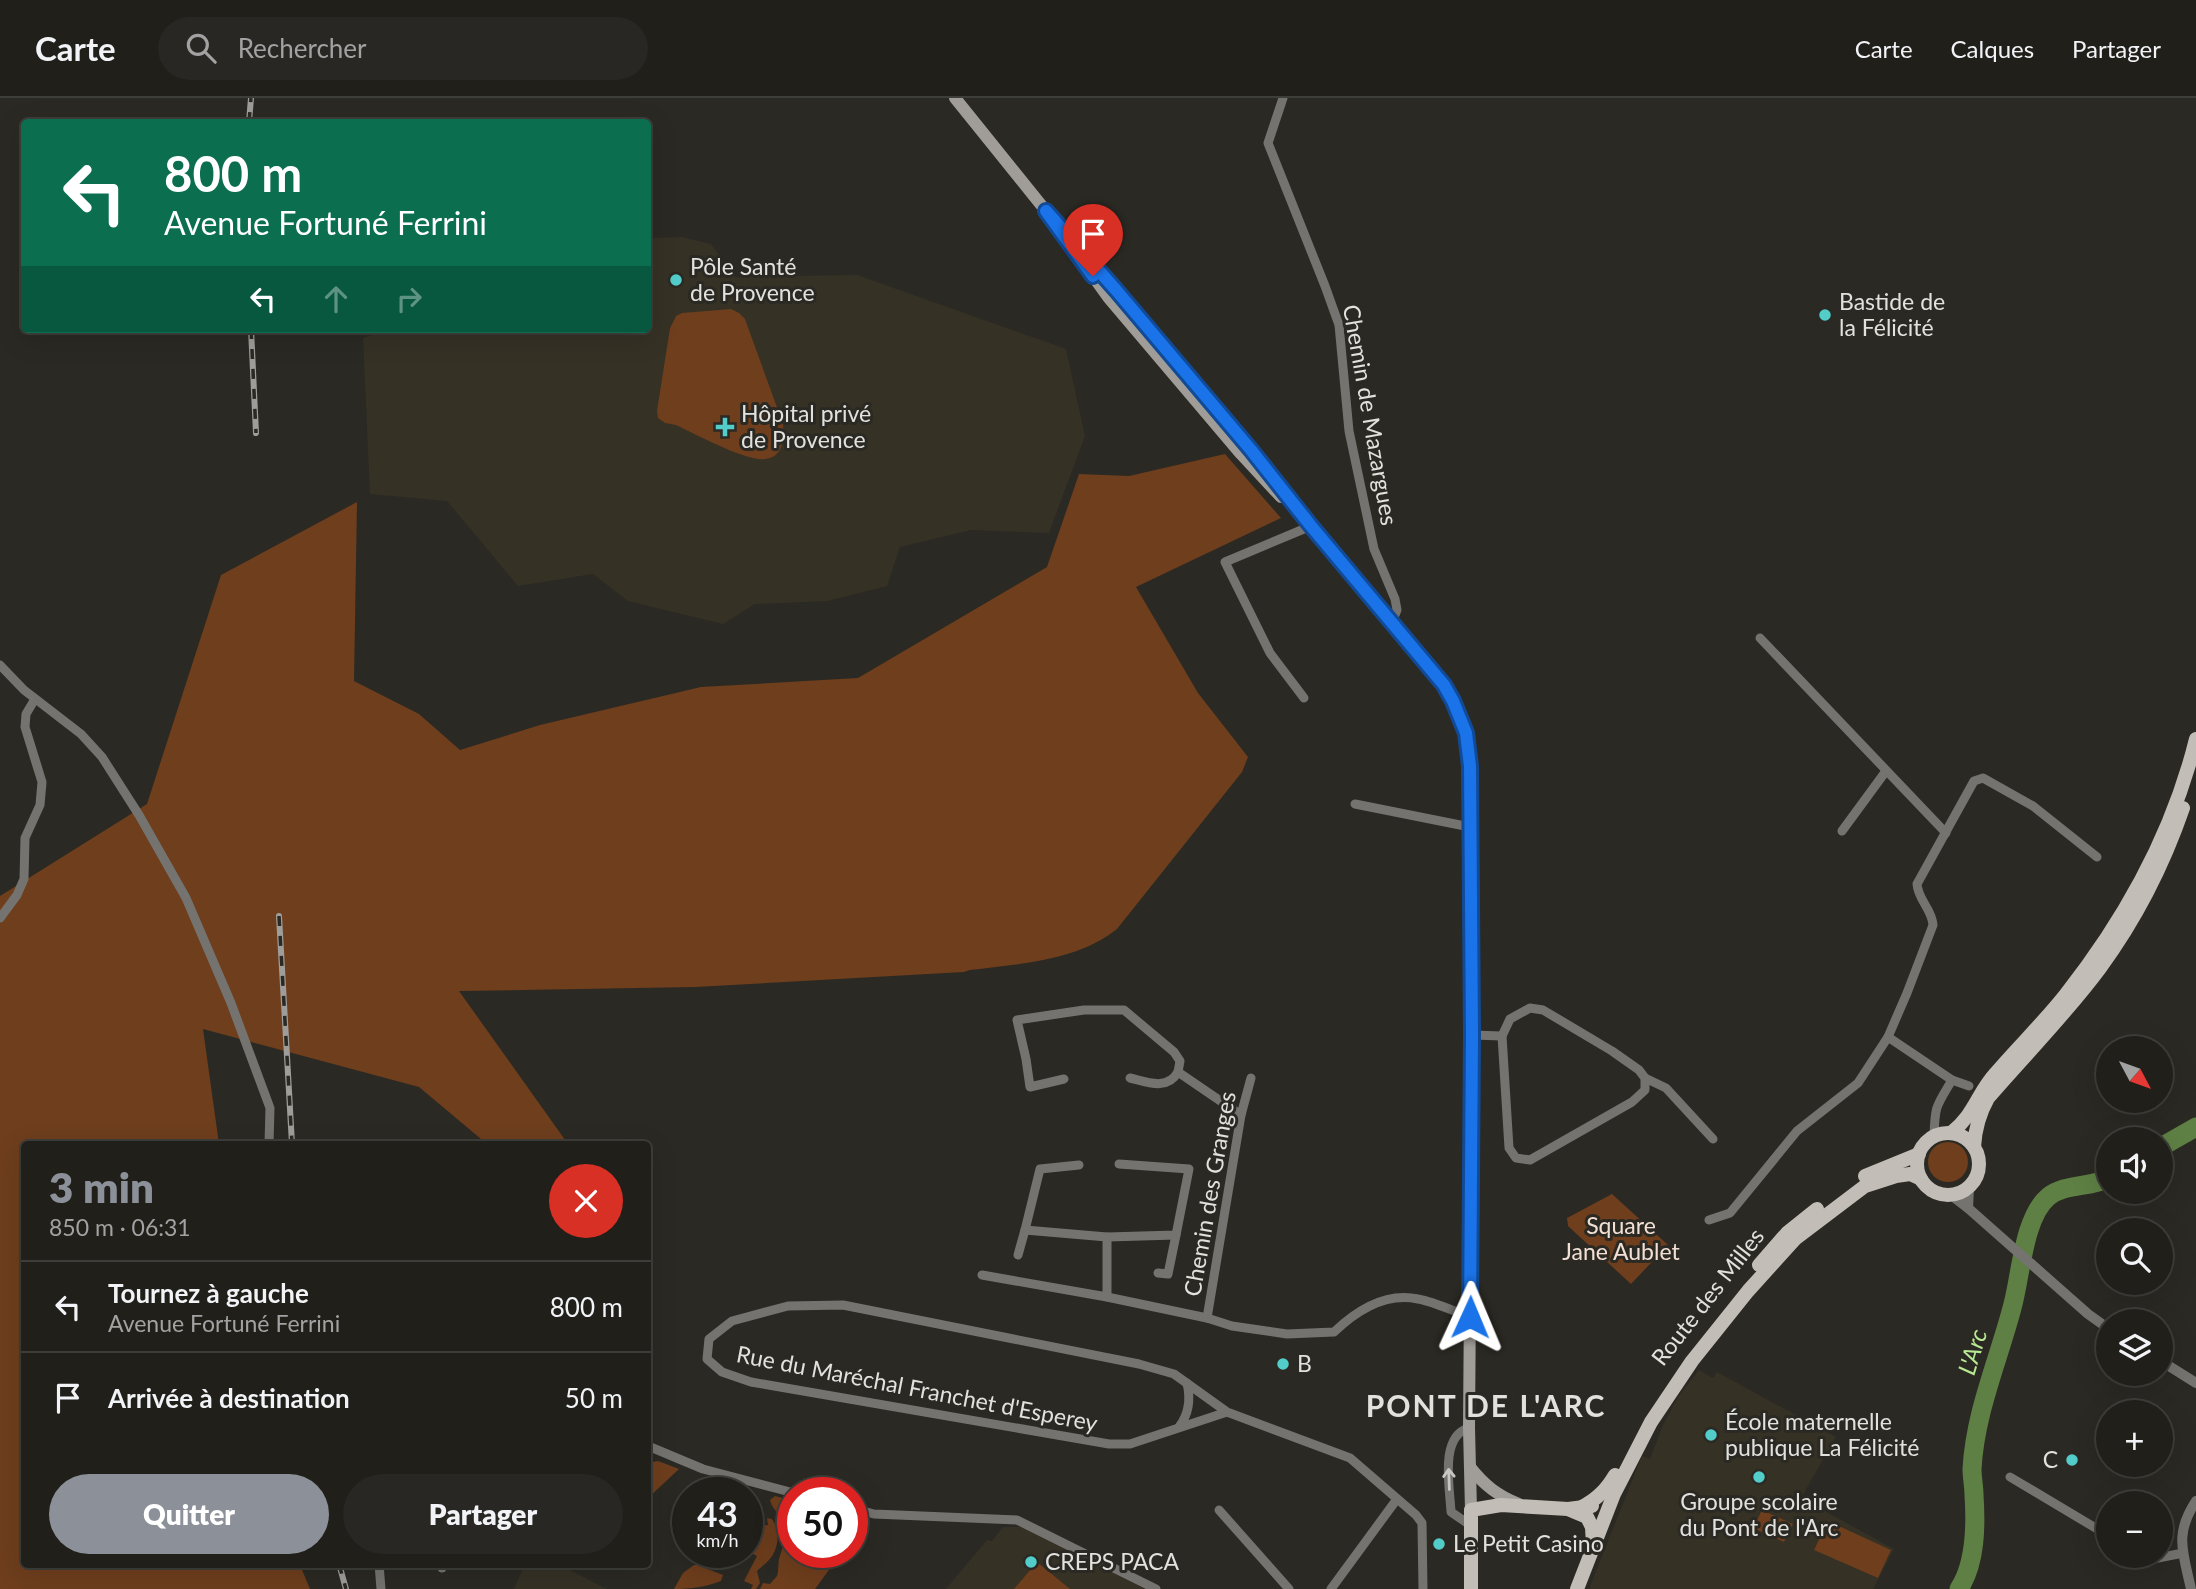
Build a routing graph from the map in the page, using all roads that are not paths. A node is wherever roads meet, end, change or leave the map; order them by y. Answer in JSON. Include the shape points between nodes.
{"nodes":[{"id":1,"x":955,"y":98,"type":"edge"},
{"id":2,"x":1283,"y":98,"type":"edge"},
{"id":3,"x":1311,"y":526,"type":"junction"},
{"id":4,"x":1392,"y":622,"type":"junction"},
{"id":5,"x":1760,"y":638,"type":"dead end"},
{"id":6,"x":0,"y":665,"type":"edge"},
{"id":7,"x":1304,"y":698,"type":"dead end"},
{"id":8,"x":36,"y":699,"type":"junction"},
{"id":9,"x":2195,"y":745,"type":"edge"},
{"id":10,"x":1886,"y":771,"type":"junction"},
{"id":11,"x":1355,"y":804,"type":"dead end"},
{"id":12,"x":1470,"y":827,"type":"junction"},
{"id":13,"x":1842,"y":831,"type":"dead end"},
{"id":14,"x":1946,"y":833,"type":"junction"},
{"id":15,"x":2097,"y":857,"type":"dead end"},
{"id":16,"x":0,"y":918,"type":"edge"},
{"id":17,"x":1472,"y":1035,"type":"junction"},
{"id":18,"x":1502,"y":1036,"type":"junction"},
{"id":19,"x":1888,"y":1037,"type":"junction"},
{"id":20,"x":1178,"y":1072,"type":"junction"},
{"id":21,"x":1130,"y":1078,"type":"dead end"},
{"id":22,"x":1251,"y":1078,"type":"dead end"},
{"id":23,"x":1645,"y":1078,"type":"junction"},
{"id":24,"x":1064,"y":1079,"type":"dead end"},
{"id":25,"x":1952,"y":1080,"type":"junction"},
{"id":26,"x":1969,"y":1086,"type":"dead end"},
{"id":27,"x":1241,"y":1115,"type":"junction"},
{"id":28,"x":1941,"y":1133,"type":"junction"},
{"id":29,"x":1713,"y":1139,"type":"dead end"},
{"id":30,"x":269,"y":1141,"type":"edge"},
{"id":31,"x":1974,"y":1147,"type":"junction"},
{"id":32,"x":1919,"y":1154,"type":"junction"},
{"id":33,"x":1119,"y":1164,"type":"dead end"},
{"id":34,"x":1079,"y":1165,"type":"dead end"},
{"id":35,"x":1921,"y":1179,"type":"junction"},
{"id":36,"x":1969,"y":1188,"type":"junction"},
{"id":37,"x":1951,"y":1195,"type":"junction"},
{"id":38,"x":1972,"y":1211,"type":"junction"},
{"id":39,"x":1709,"y":1220,"type":"dead end"},
{"id":40,"x":1025,"y":1230,"type":"junction"},
{"id":41,"x":1176,"y":1236,"type":"junction"},
{"id":42,"x":1107,"y":1237,"type":"junction"},
{"id":43,"x":1018,"y":1255,"type":"dead end"},
{"id":44,"x":1158,"y":1273,"type":"dead end"},
{"id":45,"x":982,"y":1275,"type":"dead end"},
{"id":46,"x":1745,"y":1288,"type":"junction"},
{"id":47,"x":1107,"y":1297,"type":"junction"},
{"id":48,"x":1470,"y":1317,"type":"junction"},
{"id":49,"x":1207,"y":1318,"type":"junction"},
{"id":50,"x":2096,"y":1319,"type":"edge"},
{"id":51,"x":2173,"y":1369,"type":"edge"},
{"id":52,"x":1187,"y":1383,"type":"junction"},
{"id":53,"x":2196,"y":1383,"type":"edge"},
{"id":54,"x":1227,"y":1412,"type":"junction"},
{"id":55,"x":1469,"y":1428,"type":"junction"},
{"id":56,"x":1177,"y":1429,"type":"junction"},
{"id":57,"x":651,"y":1447,"type":"edge"},
{"id":58,"x":1470,"y":1467,"type":"junction"},
{"id":59,"x":2010,"y":1477,"type":"dead end"},
{"id":60,"x":777,"y":1489,"type":"edge"},
{"id":61,"x":1611,"y":1490,"type":"junction"},
{"id":62,"x":1397,"y":1499,"type":"junction"},
{"id":63,"x":2196,"y":1501,"type":"edge"},
{"id":64,"x":1528,"y":1507,"type":"junction"},
{"id":65,"x":1575,"y":1508,"type":"junction"},
{"id":66,"x":1219,"y":1510,"type":"dead end"},
{"id":67,"x":1471,"y":1510,"type":"junction"},
{"id":68,"x":868,"y":1512,"type":"edge"},
{"id":69,"x":1470,"y":1525,"type":"junction"},
{"id":70,"x":2096,"y":1528,"type":"edge"},
{"id":71,"x":1593,"y":1546,"type":"junction"},
{"id":72,"x":2183,"y":1553,"type":"junction"},
{"id":73,"x":2173,"y":1555,"type":"edge"},
{"id":74,"x":379,"y":1568,"type":"edge"},
{"id":75,"x":381,"y":1589,"type":"edge"},
{"id":76,"x":1156,"y":1589,"type":"edge"},
{"id":77,"x":1289,"y":1589,"type":"edge"},
{"id":78,"x":1331,"y":1589,"type":"edge"},
{"id":79,"x":1423,"y":1589,"type":"edge"},
{"id":80,"x":1471,"y":1589,"type":"edge"},
{"id":81,"x":1577,"y":1589,"type":"edge"},
{"id":82,"x":2192,"y":1589,"type":"edge"}],
"edges":[{"from":1,"to":3,"type":"main road","via":[[1108,297],[1248,462]]},
{"from":2,"to":4,"type":"street","name":"Chemin de Mazargues","via":[[1268,143],[1339,325],[1349,430],[1374,549],[1395,599]]},
{"from":3,"to":4,"type":"main road"},
{"from":3,"to":7,"type":"street","via":[[1226,562],[1270,653]]},
{"from":4,"to":12,"type":"main road","via":[[1444,685],[1461,720],[1469,748]]},
{"from":5,"to":10,"type":"street"},
{"from":6,"to":8,"type":"street"},
{"from":8,"to":16,"type":"street","via":[[26,714],[25,727],[42,782],[40,805],[25,838],[24,879]]},
{"from":8,"to":30,"type":"street","via":[[81,734],[102,758],[186,898],[270,1108]]},
{"from":9,"to":28,"type":"main road","via":[[2157,846],[2102,945],[2064,997],[1992,1077],[1967,1120]]},
{"from":9,"to":31,"type":"main road","via":[[2172,841],[2141,905],[2073,1003],[1988,1098],[1975,1130]]},
{"from":10,"to":13,"type":"street"},
{"from":10,"to":14,"type":"street"},
{"from":11,"to":12,"type":"street"},
{"from":12,"to":17,"type":"main road"},
{"from":14,"to":15,"type":"street","via":[[1974,781],[1983,778],[2033,806]]},
{"from":14,"to":19,"type":"street","via":[[1917,884],[1918,894],[1933,915],[1933,925]]},
{"from":17,"to":18,"type":"street"},
{"from":17,"to":48,"type":"main road"},
{"from":18,"to":23,"type":"street","via":[[1510,1019],[1530,1009],[1543,1010],[1612,1051]]},
{"from":18,"to":23,"type":"street","via":[[1509,1148],[1516,1158],[1530,1160],[1632,1102],[1645,1090]]},
{"from":19,"to":25,"type":"street"},
{"from":19,"to":39,"type":"street","via":[[1858,1083],[1797,1130],[1731,1213]]},
{"from":20,"to":21,"type":"street","via":[[1166,1084]]},
{"from":20,"to":24,"type":"street","via":[[1180,1061],[1174,1052],[1124,1010],[1084,1010],[1017,1020],[1030,1087]]},
{"from":20,"to":27,"type":"street"},
{"from":22,"to":27,"type":"street","name":"Chemin des Granges"},
{"from":23,"to":29,"type":"street","via":[[1666,1088]]},
{"from":25,"to":26,"type":"street"},
{"from":25,"to":28,"type":"street","via":[[1933,1116]]},
{"from":27,"to":49,"type":"street","name":"Chemin des Granges"},
{"from":28,"to":31,"type":"main road","via":[[1964,1138]]},
{"from":28,"to":32,"type":"main road","via":[[1925,1143]]},
{"from":31,"to":36,"type":"main road","via":[[1979,1168]]},
{"from":32,"to":35,"type":"main road"},
{"from":32,"to":46,"type":"main road","name":"Route des Milles","via":[[1861,1178],[1819,1207],[1787,1233]]},
{"from":33,"to":41,"type":"street","via":[[1189,1169]]},
{"from":34,"to":40,"type":"street","via":[[1040,1169]]},
{"from":35,"to":37,"type":"main road","via":[[1939,1194]]},
{"from":35,"to":46,"type":"main road","name":"Route des Milles","via":[[1910,1174],[1865,1186],[1794,1239]]},
{"from":36,"to":37,"type":"main road"},
{"from":36,"to":38,"type":"street"},
{"from":37,"to":38,"type":"street"},
{"from":38,"to":50,"type":"street"},
{"from":40,"to":42,"type":"street"},
{"from":40,"to":43,"type":"street"},
{"from":41,"to":42,"type":"street"},
{"from":41,"to":44,"type":"street","via":[[1168,1274]]},
{"from":42,"to":47,"type":"street"},
{"from":45,"to":47,"type":"street","name":"Chemin des Granges"},
{"from":46,"to":61,"type":"main road","name":"Route des Milles","via":[[1680,1366],[1644,1421]]},
{"from":47,"to":49,"type":"street","name":"Chemin des Granges"},
{"from":48,"to":49,"type":"street","name":"Chemin des Granges","via":[[1416,1298],[1387,1298],[1352,1315],[1334,1332],[1287,1334]]},
{"from":48,"to":55,"type":"main road"},
{"from":51,"to":53,"type":"street"},
{"from":52,"to":54,"type":"street","name":"Rue du Maréchal Franchet d'Esperey"},
{"from":52,"to":56,"type":"street","via":[[1186,1419]]},
{"from":52,"to":56,"type":"street","name":"Rue du Maréchal Franchet d'Esperey","via":[[1174,1374],[1139,1364],[843,1305],[788,1306],[732,1321],[709,1339],[707,1359],[722,1372],[751,1382],[1109,1444],[1130,1444]]},
{"from":54,"to":56,"type":"street","name":"Rue du Maréchal Franchet d'Esperey"},
{"from":54,"to":62,"type":"street","via":[[1350,1458]]},
{"from":55,"to":58,"type":"main road"},
{"from":69,"to":55,"type":"street","one_way":true,"via":[[1451,1512],[1448,1460],[1451,1441]]},
{"from":57,"to":60,"type":"street","via":[[703,1469]]},
{"from":58,"to":64,"type":"main road","via":[[1488,1488]]},
{"from":58,"to":67,"type":"main road"},
{"from":59,"to":70,"type":"street"},
{"from":61,"to":65,"type":"main road","via":[[1597,1505]]},
{"from":61,"to":71,"type":"main road","name":"Route des Milles"},
{"from":62,"to":78,"type":"street"},
{"from":62,"to":79,"type":"street","via":[[1422,1523]]},
{"from":63,"to":72,"type":"street","via":[[2182,1528]]},
{"from":64,"to":65,"type":"main road"},
{"from":64,"to":67,"type":"main road"},
{"from":65,"to":71,"type":"main road","via":[[1592,1527]]},
{"from":66,"to":77,"type":"street"},
{"from":67,"to":69,"type":"main road"},
{"from":68,"to":76,"type":"street","via":[[1017,1520]]},
{"from":69,"to":80,"type":"main road"},
{"from":71,"to":81,"type":"main road","name":"Route des Milles"},
{"from":72,"to":73,"type":"street"},
{"from":72,"to":82,"type":"street"},
{"from":74,"to":75,"type":"street"}]}
